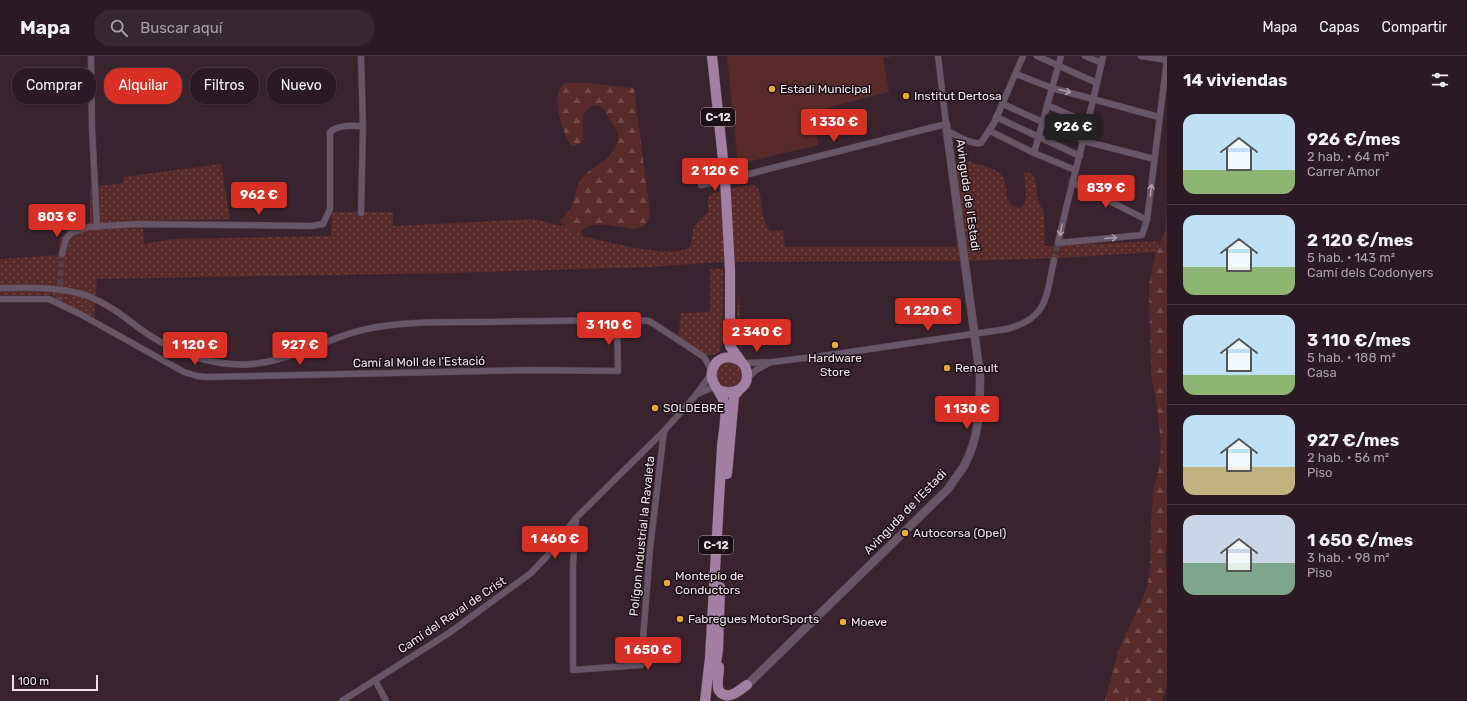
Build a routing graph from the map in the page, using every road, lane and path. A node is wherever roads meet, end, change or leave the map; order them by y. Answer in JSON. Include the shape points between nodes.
{"nodes":[{"id":1,"x":91,"y":56,"type":"edge"},
{"id":2,"x":361,"y":56,"type":"edge"},
{"id":3,"x":712,"y":56,"type":"edge"},
{"id":4,"x":938,"y":56,"type":"edge"},
{"id":5,"x":1023,"y":56,"type":"edge"},
{"id":6,"x":1038,"y":56,"type":"edge"},
{"id":7,"x":1061,"y":56,"type":"edge"},
{"id":8,"x":1085,"y":56,"type":"edge"},
{"id":9,"x":1103,"y":56,"type":"edge"},
{"id":10,"x":1141,"y":56,"type":"edge"},
{"id":11,"x":1167,"y":59,"type":"edge"},
{"id":12,"x":1102,"y":63,"type":"junction"},
{"id":13,"x":1058,"y":65,"type":"junction"},
{"id":14,"x":1016,"y":74,"type":"junction"},
{"id":15,"x":1097,"y":83,"type":"junction"},
{"id":16,"x":1052,"y":88,"type":"junction"},
{"id":17,"x":1093,"y":99,"type":"junction"},
{"id":18,"x":1002,"y":104,"type":"junction"},
{"id":19,"x":1047,"y":105,"type":"junction"},
{"id":20,"x":1159,"y":116,"type":"junction"},
{"id":21,"x":996,"y":117,"type":"junction"},
{"id":22,"x":1043,"y":123,"type":"junction"},
{"id":23,"x":1088,"y":123,"type":"junction"},
{"id":24,"x":363,"y":126,"type":"junction"},
{"id":25,"x":947,"y":127,"type":"junction"},
{"id":26,"x":990,"y":131,"type":"junction"},
{"id":27,"x":1040,"y":137,"type":"junction"},
{"id":28,"x":1084,"y":141,"type":"junction"},
{"id":29,"x":1034,"y":152,"type":"junction"},
{"id":30,"x":1080,"y":156,"type":"junction"},
{"id":31,"x":1154,"y":159,"type":"junction"},
{"id":32,"x":1075,"y":170,"type":"junction"},
{"id":33,"x":725,"y":179,"type":"junction"},
{"id":34,"x":1072,"y":182,"type":"junction"},
{"id":35,"x":701,"y":185,"type":"dead end"},
{"id":36,"x":361,"y":213,"type":"dead end"},
{"id":37,"x":1148,"y":220,"type":"junction"},
{"id":38,"x":97,"y":226,"type":"junction"},
{"id":39,"x":62,"y":254,"type":"tunnel mouth"},
{"id":40,"x":1054,"y":260,"type":"tunnel mouth"},
{"id":41,"x":0,"y":288,"type":"edge"},
{"id":42,"x":0,"y":299,"type":"edge"},
{"id":43,"x":617,"y":320,"type":"junction"},
{"id":44,"x":975,"y":334,"type":"junction"},
{"id":45,"x":730,"y":346,"type":"junction"},
{"id":46,"x":704,"y":357,"type":"junction"},
{"id":47,"x":722,"y":359,"type":"junction"},
{"id":48,"x":741,"y":361,"type":"junction"},
{"id":49,"x":772,"y":362,"type":"junction"},
{"id":50,"x":712,"y":373,"type":"junction"},
{"id":51,"x":747,"y":380,"type":"junction"},
{"id":52,"x":718,"y":389,"type":"junction"},
{"id":53,"x":739,"y":390,"type":"junction"},
{"id":54,"x":696,"y":395,"type":"junction"},
{"id":55,"x":664,"y":430,"type":"junction"},
{"id":56,"x":576,"y":518,"type":"junction"},
{"id":57,"x":718,"y":650,"type":"junction"},
{"id":58,"x":375,"y":680,"type":"junction"},
{"id":59,"x":747,"y":685,"type":"junction"},
{"id":60,"x":342,"y":701,"type":"edge"},
{"id":61,"x":386,"y":701,"type":"edge"},
{"id":62,"x":705,"y":701,"type":"edge"},
{"id":63,"x":710,"y":701,"type":"edge"},
{"id":64,"x":735,"y":701,"type":"edge"}],
"edges":[{"from":1,"to":38,"type":"street"},
{"from":2,"to":24,"type":"street"},
{"from":3,"to":33,"type":"main road","number":"C-12"},
{"from":4,"to":25,"type":"street","name":"Avinguda de l'Estadi"},
{"from":5,"to":14,"type":"street"},
{"from":6,"to":13,"type":"street"},
{"from":7,"to":13,"type":"street"},
{"from":8,"to":12,"type":"street"},
{"from":9,"to":12,"type":"street"},
{"from":10,"to":11,"type":"street"},
{"from":11,"to":20,"type":"street"},
{"from":12,"to":15,"type":"street"},
{"from":13,"to":15,"type":"street"},
{"from":13,"to":16,"type":"street"},
{"from":14,"to":16,"type":"street"},
{"from":14,"to":18,"type":"street"},
{"from":15,"to":17,"type":"street"},
{"from":16,"to":17,"type":"street","one_way":true},
{"from":16,"to":19,"type":"street"},
{"from":17,"to":20,"type":"street"},
{"from":17,"to":23,"type":"street"},
{"from":18,"to":21,"type":"street"},
{"from":18,"to":22,"type":"street"},
{"from":19,"to":22,"type":"street"},
{"from":19,"to":23,"type":"street"},
{"from":20,"to":31,"type":"street"},
{"from":21,"to":26,"type":"street"},
{"from":21,"to":27,"type":"street"},
{"from":22,"to":27,"type":"street"},
{"from":22,"to":28,"type":"street"},
{"from":23,"to":28,"type":"street"},
{"from":24,"to":36,"type":"street"},
{"from":24,"to":38,"type":"street","via":[[341,126],[330,132],[330,209],[323,224]]},
{"from":25,"to":26,"type":"street","via":[[977,144],[981,143]]},
{"from":25,"to":33,"type":"street"},
{"from":25,"to":44,"type":"street","name":"Avinguda de l'Estadi"},
{"from":26,"to":29,"type":"street"},
{"from":27,"to":29,"type":"street"},
{"from":27,"to":30,"type":"street"},
{"from":28,"to":30,"type":"street"},
{"from":28,"to":31,"type":"street"},
{"from":29,"to":32,"type":"street"},
{"from":30,"to":32,"type":"street"},
{"from":37,"to":31,"type":"street","one_way":true},
{"from":32,"to":34,"type":"street"},
{"from":33,"to":35,"type":"street"},
{"from":33,"to":45,"type":"main road","number":"C-12","via":[[730,270]]},
{"from":34,"to":37,"type":"street"},
{"from":34,"to":37,"type":"street","one_way":true,"via":[[1058,243],[1142,235]]},
{"from":38,"to":39,"type":"street","via":[[71,233],[66,239]]},
{"from":40,"to":44,"type":"street","via":[[1045,302],[1039,312],[1020,325]]},
{"from":41,"to":43,"type":"street","via":[[45,287],[76,292],[103,303],[157,340],[189,355],[210,361],[245,365],[287,358],[355,332],[399,324]]},
{"from":42,"to":43,"type":"street","name":"Camí al Moll de l'Estació","via":[[54,300],[184,372],[197,376],[532,370],[618,371]]},
{"from":43,"to":46,"type":"street","via":[[649,321]]},
{"from":44,"to":49,"type":"street"},
{"from":44,"to":59,"type":"street","name":"Avinguda de l'Estadi","via":[[980,375],[980,412],[975,441],[964,466],[948,489]]},
{"from":45,"to":47,"type":"main road"},
{"from":45,"to":48,"type":"main road"},
{"from":46,"to":47,"type":"street"},
{"from":46,"to":50,"type":"street"},
{"from":47,"to":48,"type":"main road","via":[[728,357]]},
{"from":47,"to":50,"type":"main road","via":[[717,362]]},
{"from":48,"to":49,"type":"street"},
{"from":48,"to":51,"type":"main road","via":[[747,371]]},
{"from":49,"to":51,"type":"street","via":[[756,370]]},
{"from":50,"to":52,"type":"main road","number":"C-12","via":[[713,382]]},
{"from":50,"to":54,"type":"street","name":"Camí del Raval de Crist"},
{"from":51,"to":53,"type":"main road","number":"C-12"},
{"from":52,"to":53,"type":"main road","via":[[732,393]]},
{"from":52,"to":54,"type":"street","via":[[711,388]]},
{"from":52,"to":62,"type":"main road","number":"C-12","via":[[726,413]]},
{"from":53,"to":57,"type":"main road","number":"C-12","via":[[734,396],[724,511]]},
{"from":54,"to":55,"type":"street","name":"Camí del Raval de Crist"},
{"from":55,"to":56,"type":"street","name":"Camí del Raval de Crist"},
{"from":55,"to":56,"type":"street","name":"Polígon Industrial la Ravaleta","via":[[650,548],[641,665],[573,670],[573,565]]},
{"from":56,"to":58,"type":"street","name":"Camí del Raval de Crist","via":[[531,573],[449,633]]},
{"from":57,"to":59,"type":"main road","via":[[719,690],[731,695]]},
{"from":57,"to":63,"type":"main road","number":"C-12"},
{"from":58,"to":60,"type":"street","name":"Camí del Raval de Crist"},
{"from":58,"to":61,"type":"street"},
{"from":59,"to":64,"type":"main road"}]}
